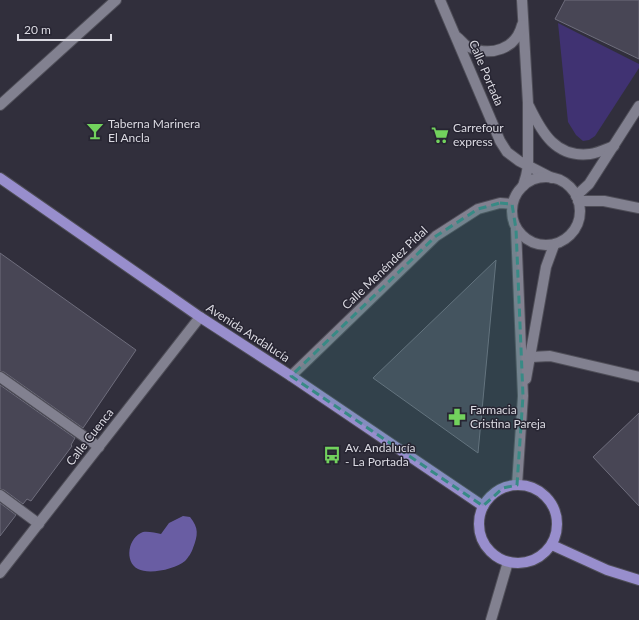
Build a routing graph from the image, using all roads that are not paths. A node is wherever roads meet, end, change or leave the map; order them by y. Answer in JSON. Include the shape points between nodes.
{"nodes":[{"id":1,"x":116,"y":0,"type":"edge"},
{"id":2,"x":440,"y":0,"type":"edge"},
{"id":3,"x":522,"y":0,"type":"edge"},
{"id":4,"x":524,"y":22,"type":"junction"},
{"id":5,"x":456,"y":35,"type":"junction"},
{"id":6,"x":528,"y":103,"type":"junction"},
{"id":7,"x":0,"y":105,"type":"edge"},
{"id":8,"x":639,"y":106,"type":"edge"},
{"id":9,"x":614,"y":146,"type":"junction"},
{"id":10,"x":528,"y":166,"type":"junction"},
{"id":11,"x":0,"y":178,"type":"edge"},
{"id":12,"x":552,"y":178,"type":"junction"},
{"id":13,"x":523,"y":186,"type":"junction"},
{"id":14,"x":577,"y":199,"type":"junction"},
{"id":15,"x":512,"y":204,"type":"junction"},
{"id":16,"x":639,"y":208,"type":"edge"},
{"id":17,"x":516,"y":229,"type":"junction"},
{"id":18,"x":554,"y":245,"type":"junction"},
{"id":19,"x":200,"y":317,"type":"junction"},
{"id":20,"x":531,"y":357,"type":"junction"},
{"id":21,"x":291,"y":376,"type":"junction"},
{"id":22,"x":0,"y":377,"type":"edge"},
{"id":23,"x":639,"y":377,"type":"edge"},
{"id":24,"x":523,"y":396,"type":"junction"},
{"id":25,"x":99,"y":447,"type":"junction"},
{"id":26,"x":516,"y":485,"type":"junction"},
{"id":27,"x":0,"y":495,"type":"edge"},
{"id":28,"x":483,"y":506,"type":"junction"},
{"id":29,"x":38,"y":524,"type":"junction"},
{"id":30,"x":552,"y":545,"type":"junction"},
{"id":31,"x":508,"y":562,"type":"junction"},
{"id":32,"x":0,"y":573,"type":"edge"},
{"id":33,"x":639,"y":580,"type":"edge"},
{"id":34,"x":491,"y":620,"type":"edge"}],
"edges":[{"from":1,"to":7,"type":"street"},
{"from":2,"to":5,"type":"street","name":"Calle Portada"},
{"from":3,"to":4,"type":"street"},
{"from":4,"to":5,"type":"street","via":[[512,43],[501,50],[485,51],[468,47]]},
{"from":4,"to":6,"type":"street"},
{"from":5,"to":10,"type":"street","name":"Calle Portada","via":[[500,141],[507,152]]},
{"from":6,"to":9,"type":"street","via":[[538,126],[553,144],[564,152],[592,154]]},
{"from":6,"to":10,"type":"street"},
{"from":8,"to":9,"type":"street"},
{"from":9,"to":14,"type":"street"},
{"from":10,"to":12,"type":"street","name":"Calle Portada"},
{"from":10,"to":13,"type":"street"},
{"from":11,"to":19,"type":"main road","name":"Avenida Andalucía"},
{"from":12,"to":13,"type":"street","via":[[541,178]]},
{"from":12,"to":14,"type":"street","via":[[562,181]]},
{"from":13,"to":15,"type":"street"},
{"from":14,"to":16,"type":"street"},
{"from":14,"to":18,"type":"street","via":[[580,212],[578,223],[572,233]]},
{"from":15,"to":17,"type":"street"},
{"from":15,"to":21,"type":"street","name":"Calle Menéndez Pidal","via":[[500,203],[478,209],[436,236]]},
{"from":17,"to":18,"type":"street","via":[[532,243]]},
{"from":17,"to":24,"type":"street"},
{"from":18,"to":20,"type":"street","via":[[546,267]]},
{"from":19,"to":21,"type":"main road","name":"Avenida Andalucía"},
{"from":19,"to":25,"type":"street","name":"Calle Cuenca"},
{"from":20,"to":23,"type":"street","via":[[550,356]]},
{"from":20,"to":24,"type":"street"},
{"from":21,"to":28,"type":"main road","name":"Avenida Andalucía"},
{"from":22,"to":25,"type":"street"},
{"from":24,"to":26,"type":"street"},
{"from":25,"to":29,"type":"street","name":"Calle Cuenca"},
{"from":26,"to":28,"type":"main road","via":[[503,488],[492,495]]},
{"from":26,"to":30,"type":"main road","via":[[540,491],[555,509],[558,521]]},
{"from":27,"to":29,"type":"street"},
{"from":28,"to":31,"type":"main road","via":[[479,528],[482,539],[497,557]]},
{"from":29,"to":32,"type":"street","name":"Calle Cuenca"},
{"from":30,"to":31,"type":"main road","via":[[533,560],[521,563]]},
{"from":30,"to":33,"type":"main road","via":[[601,568]]},
{"from":31,"to":34,"type":"street"}]}
